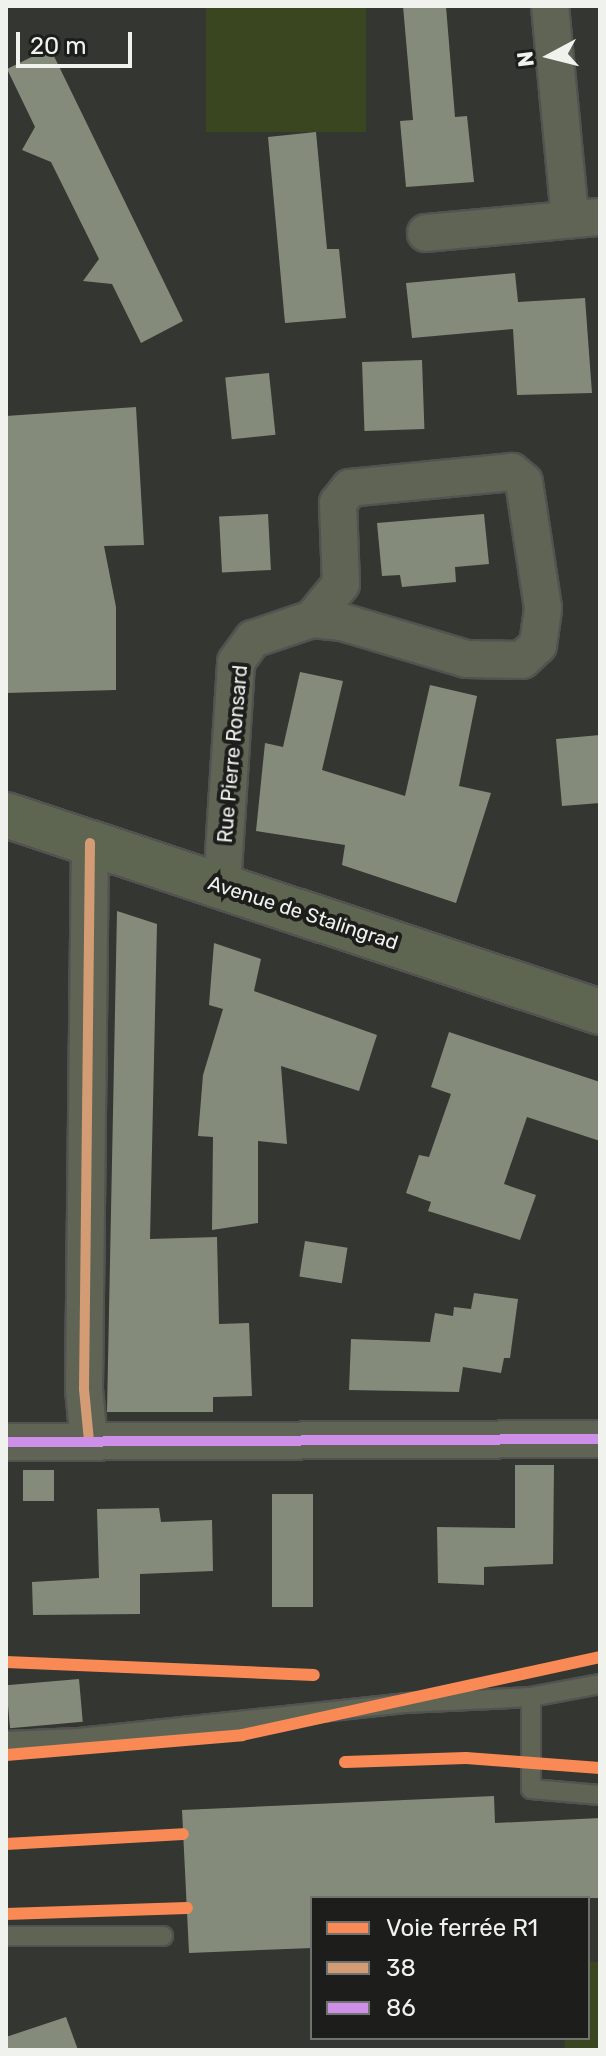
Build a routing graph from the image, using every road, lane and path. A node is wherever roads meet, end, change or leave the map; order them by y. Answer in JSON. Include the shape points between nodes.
{"nodes":[{"id":1,"x":550,"y":6,"type":"edge"},
{"id":2,"x":585,"y":218,"type":"edge"},
{"id":3,"x":426,"y":233,"type":"dead end"},
{"id":4,"x":312,"y":619,"type":"junction"},
{"id":5,"x":6,"y":815,"type":"edge"},
{"id":6,"x":90,"y":843,"type":"junction"},
{"id":7,"x":222,"y":886,"type":"junction"},
{"id":8,"x":600,"y":1012,"type":"edge"},
{"id":9,"x":600,"y":1439,"type":"edge"},
{"id":10,"x":89,"y":1441,"type":"junction"},
{"id":11,"x":6,"y":1442,"type":"edge"},
{"id":12,"x":600,"y":1684,"type":"edge"},
{"id":13,"x":531,"y":1697,"type":"junction"},
{"id":14,"x":6,"y":1741,"type":"edge"},
{"id":15,"x":600,"y":1795,"type":"edge"},
{"id":16,"x":6,"y":1936,"type":"edge"},
{"id":17,"x":163,"y":1936,"type":"dead end"}],
"edges":[{"from":1,"to":2,"type":"street"},
{"from":2,"to":3,"type":"street"},
{"from":4,"to":4,"type":"street","name":"Rue Pierre Ronsard","via":[[342,622],[466,659],[522,660],[538,645],[543,608],[524,482],[512,472],[350,488],[338,503],[341,584]]},
{"from":4,"to":7,"type":"street","name":"Rue Pierre Ronsard","via":[[253,639],[236,662]]},
{"from":5,"to":6,"type":"main road","name":"Avenue de Stalingrad"},
{"from":6,"to":7,"type":"main road","name":"Avenue de Stalingrad"},
{"from":6,"to":10,"type":"street","via":[[84,1389]]},
{"from":7,"to":8,"type":"main road","name":"Avenue de Stalingrad"},
{"from":9,"to":10,"type":"street"},
{"from":10,"to":11,"type":"street"},
{"from":12,"to":13,"type":"lane"},
{"from":13,"to":14,"type":"lane","via":[[405,1703]]},
{"from":13,"to":15,"type":"lane","via":[[531,1789]]},
{"from":16,"to":17,"type":"lane"}]}
